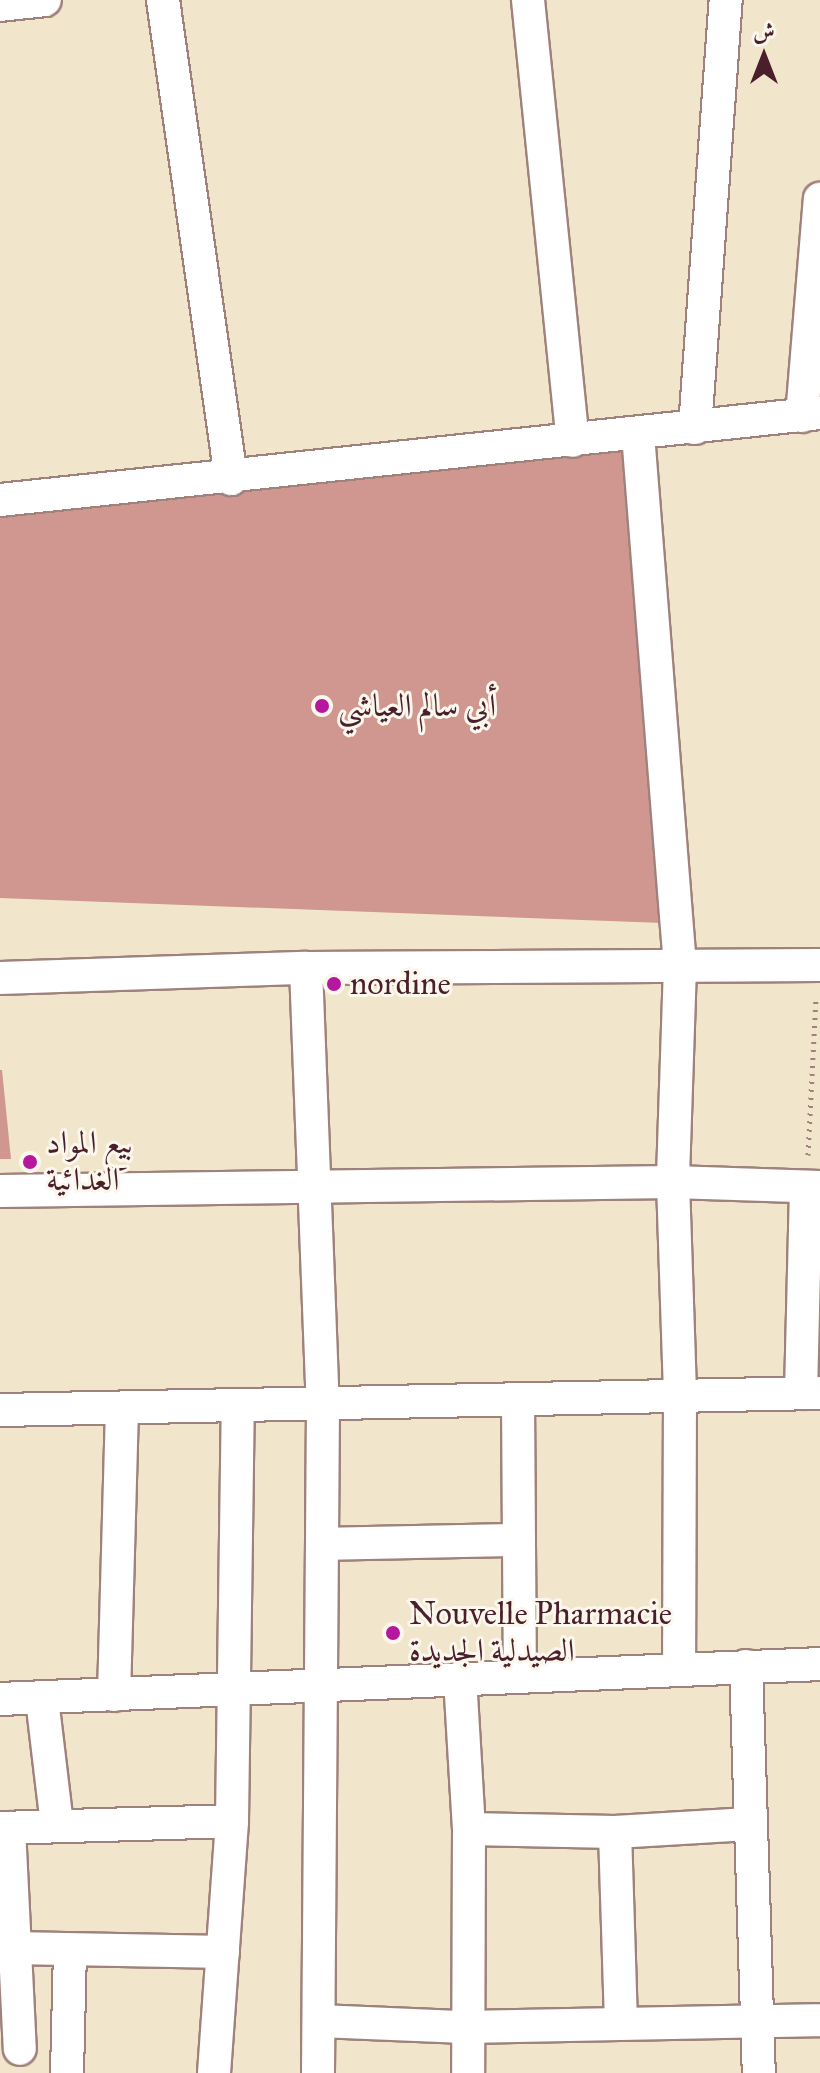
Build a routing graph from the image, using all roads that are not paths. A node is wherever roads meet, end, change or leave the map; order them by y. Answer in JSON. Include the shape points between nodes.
{"nodes":[{"id":1,"x":45,"y":0,"type":"edge"},
{"id":2,"x":163,"y":0,"type":"edge"},
{"id":3,"x":528,"y":0,"type":"edge"},
{"id":4,"x":726,"y":0,"type":"edge"},
{"id":5,"x":0,"y":5,"type":"edge"},
{"id":6,"x":820,"y":199,"type":"edge"},
{"id":7,"x":811,"y":415,"type":"edge"},
{"id":8,"x":695,"y":428,"type":"junction"},
{"id":9,"x":638,"y":434,"type":"junction"},
{"id":10,"x":573,"y":441,"type":"junction"},
{"id":11,"x":231,"y":479,"type":"junction"},
{"id":12,"x":0,"y":500,"type":"edge"},
{"id":13,"x":819,"y":965,"type":"edge"},
{"id":14,"x":680,"y":966,"type":"junction"},
{"id":15,"x":306,"y":968,"type":"junction"},
{"id":16,"x":0,"y":978,"type":"edge"},
{"id":17,"x":673,"y":1182,"type":"junction"},
{"id":18,"x":317,"y":1188,"type":"junction"},
{"id":19,"x":813,"y":1188,"type":"edge"},
{"id":20,"x":0,"y":1191,"type":"edge"},
{"id":21,"x":811,"y":1393,"type":"edge"},
{"id":22,"x":680,"y":1395,"type":"junction"},
{"id":23,"x":518,"y":1400,"type":"junction"},
{"id":24,"x":323,"y":1406,"type":"junction"},
{"id":25,"x":122,"y":1409,"type":"junction"},
{"id":26,"x":238,"y":1409,"type":"junction"},
{"id":27,"x":0,"y":1410,"type":"edge"},
{"id":28,"x":519,"y":1540,"type":"junction"},
{"id":29,"x":323,"y":1544,"type":"junction"},
{"id":30,"x":820,"y":1664,"type":"edge"},
{"id":31,"x":746,"y":1666,"type":"junction"},
{"id":32,"x":679,"y":1667,"type":"junction"},
{"id":33,"x":520,"y":1676,"type":"junction"},
{"id":34,"x":460,"y":1678,"type":"junction"},
{"id":35,"x":322,"y":1686,"type":"junction"},
{"id":36,"x":234,"y":1688,"type":"junction"},
{"id":37,"x":114,"y":1695,"type":"junction"},
{"id":38,"x":0,"y":1699,"type":"edge"},
{"id":39,"x":42,"y":1699,"type":"junction"},
{"id":40,"x":232,"y":1821,"type":"junction"},
{"id":41,"x":749,"y":1824,"type":"junction"},
{"id":42,"x":57,"y":1825,"type":"junction"},
{"id":43,"x":4,"y":1828,"type":"edge"},
{"id":44,"x":469,"y":1829,"type":"junction"},
{"id":45,"x":615,"y":1832,"type":"junction"},
{"id":46,"x":15,"y":1948,"type":"junction"},
{"id":47,"x":70,"y":1952,"type":"junction"},
{"id":48,"x":223,"y":1952,"type":"junction"},
{"id":49,"x":820,"y":2020,"type":"edge"},
{"id":50,"x":319,"y":2021,"type":"junction"},
{"id":51,"x":621,"y":2021,"type":"junction"},
{"id":52,"x":756,"y":2022,"type":"junction"},
{"id":53,"x":465,"y":2027,"type":"junction"},
{"id":54,"x":10,"y":2050,"type":"edge"},
{"id":55,"x":67,"y":2061,"type":"edge"},
{"id":56,"x":214,"y":2073,"type":"edge"},
{"id":57,"x":318,"y":2073,"type":"edge"},
{"id":58,"x":468,"y":2073,"type":"edge"},
{"id":59,"x":759,"y":2073,"type":"edge"}],
"edges":[{"from":1,"to":5,"type":"street"},
{"from":2,"to":11,"type":"street"},
{"from":3,"to":10,"type":"street"},
{"from":4,"to":8,"type":"street"},
{"from":6,"to":7,"type":"street"},
{"from":7,"to":8,"type":"street"},
{"from":8,"to":9,"type":"street"},
{"from":9,"to":10,"type":"street"},
{"from":9,"to":14,"type":"street"},
{"from":10,"to":11,"type":"street"},
{"from":11,"to":12,"type":"street"},
{"from":13,"to":14,"type":"street"},
{"from":14,"to":15,"type":"street"},
{"from":14,"to":17,"type":"street"},
{"from":15,"to":16,"type":"street"},
{"from":15,"to":18,"type":"street"},
{"from":17,"to":18,"type":"street"},
{"from":17,"to":19,"type":"street"},
{"from":17,"to":22,"type":"street"},
{"from":18,"to":20,"type":"street"},
{"from":18,"to":24,"type":"street"},
{"from":19,"to":21,"type":"street"},
{"from":21,"to":22,"type":"street"},
{"from":22,"to":23,"type":"street"},
{"from":22,"to":32,"type":"street"},
{"from":23,"to":24,"type":"street"},
{"from":23,"to":28,"type":"street"},
{"from":24,"to":26,"type":"street"},
{"from":24,"to":29,"type":"street"},
{"from":25,"to":26,"type":"street"},
{"from":25,"to":27,"type":"street"},
{"from":25,"to":37,"type":"street"},
{"from":26,"to":36,"type":"street"},
{"from":28,"to":29,"type":"street"},
{"from":28,"to":33,"type":"street"},
{"from":29,"to":35,"type":"street"},
{"from":30,"to":31,"type":"street"},
{"from":31,"to":32,"type":"street"},
{"from":31,"to":41,"type":"street"},
{"from":32,"to":33,"type":"street"},
{"from":33,"to":34,"type":"street"},
{"from":34,"to":35,"type":"street"},
{"from":34,"to":44,"type":"street"},
{"from":35,"to":36,"type":"street"},
{"from":35,"to":50,"type":"street"},
{"from":36,"to":37,"type":"street"},
{"from":36,"to":40,"type":"street"},
{"from":37,"to":39,"type":"street"},
{"from":38,"to":39,"type":"street"},
{"from":39,"to":42,"type":"street"},
{"from":40,"to":42,"type":"street"},
{"from":40,"to":48,"type":"street"},
{"from":41,"to":45,"type":"street"},
{"from":41,"to":52,"type":"street"},
{"from":42,"to":43,"type":"street"},
{"from":43,"to":46,"type":"street"},
{"from":44,"to":45,"type":"street"},
{"from":44,"to":53,"type":"street"},
{"from":45,"to":51,"type":"street"},
{"from":46,"to":47,"type":"street"},
{"from":46,"to":54,"type":"street"},
{"from":47,"to":48,"type":"street"},
{"from":47,"to":55,"type":"street"},
{"from":48,"to":56,"type":"street"},
{"from":49,"to":52,"type":"street"},
{"from":50,"to":53,"type":"street"},
{"from":50,"to":57,"type":"street"},
{"from":51,"to":52,"type":"street"},
{"from":51,"to":53,"type":"street"},
{"from":52,"to":59,"type":"street"},
{"from":53,"to":58,"type":"street"},
{"from":54,"to":55,"type":"street"}]}
